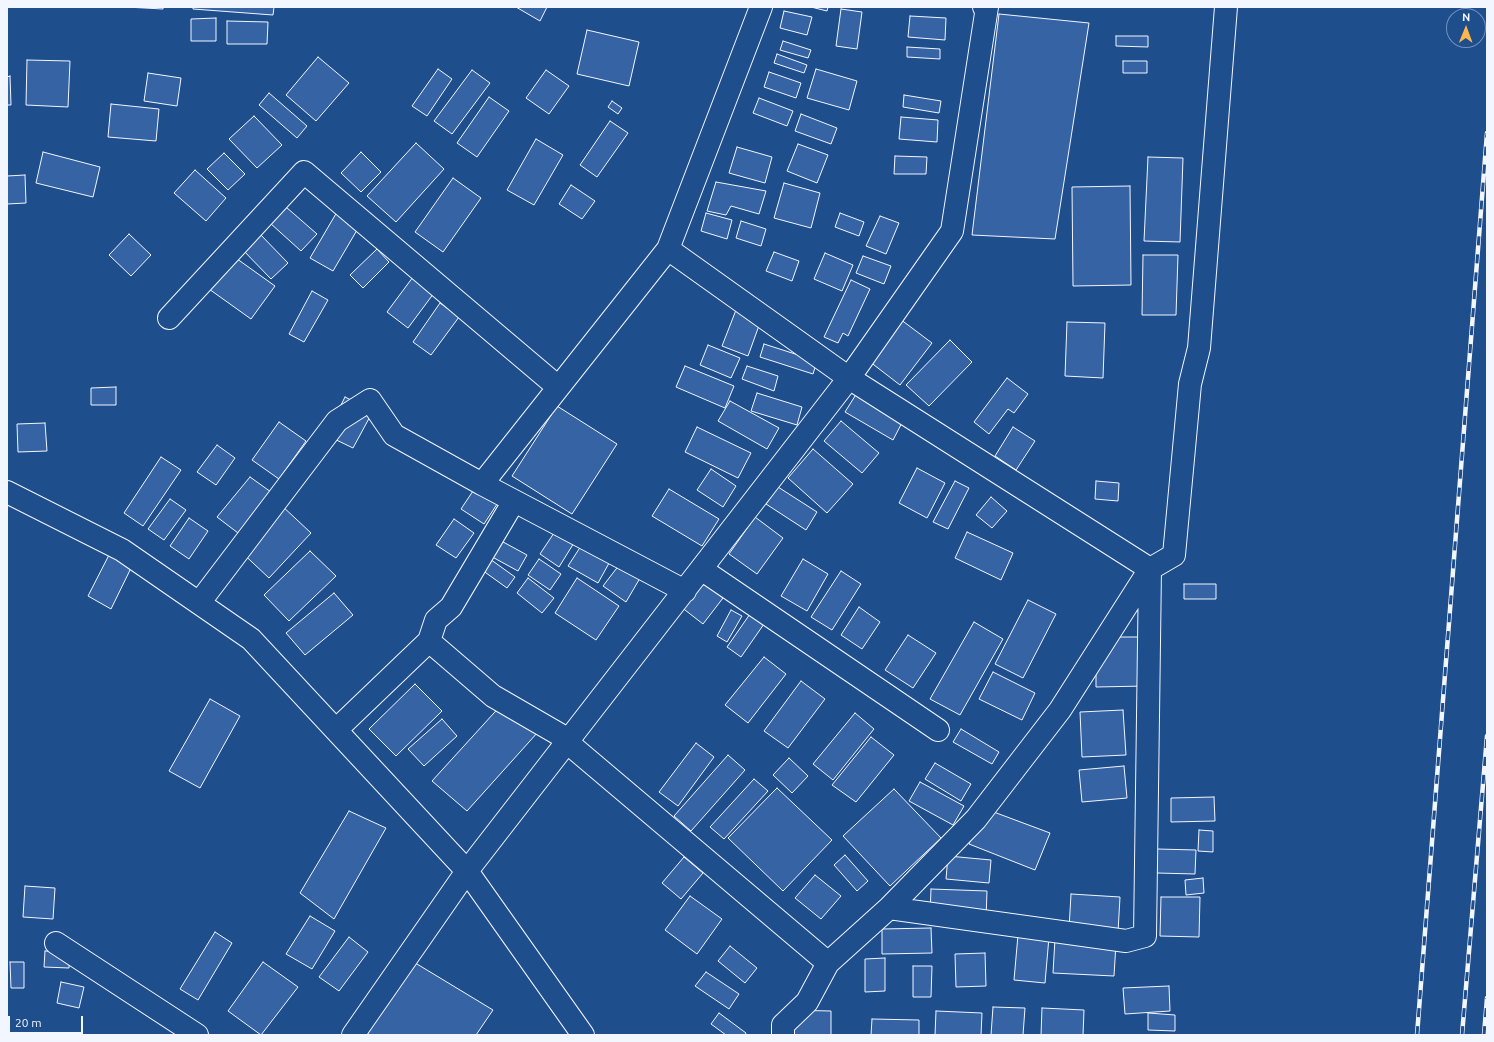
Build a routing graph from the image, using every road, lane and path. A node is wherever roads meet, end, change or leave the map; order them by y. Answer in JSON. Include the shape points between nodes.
{"nodes":[{"id":1,"x":762,"y":7,"type":"edge"},
{"id":2,"x":984,"y":7,"type":"edge"},
{"id":3,"x":1226,"y":7,"type":"edge"},
{"id":4,"x":668,"y":248,"type":"junction"},
{"id":5,"x":170,"y":318,"type":"dead end"},
{"id":6,"x":849,"y":378,"type":"junction"},
{"id":7,"x":558,"y":387,"type":"junction"},
{"id":8,"x":482,"y":484,"type":"junction"},
{"id":9,"x":7,"y":492,"type":"edge"},
{"id":10,"x":514,"y":501,"type":"junction"},
{"id":11,"x":701,"y":568,"type":"junction"},
{"id":12,"x":1150,"y":569,"type":"junction"},
{"id":13,"x":685,"y":591,"type":"junction"},
{"id":14,"x":199,"y":603,"type":"junction"},
{"id":15,"x":429,"y":641,"type":"junction"},
{"id":16,"x":336,"y":730,"type":"junction"},
{"id":17,"x":938,"y":730,"type":"dead end"},
{"id":18,"x":568,"y":740,"type":"junction"},
{"id":19,"x":467,"y":871,"type":"junction"},
{"id":20,"x":889,"y":908,"type":"junction"},
{"id":21,"x":56,"y":943,"type":"dead end"},
{"id":22,"x":828,"y":963,"type":"junction"},
{"id":23,"x":197,"y":1035,"type":"edge"},
{"id":24,"x":353,"y":1035,"type":"edge"},
{"id":25,"x":582,"y":1035,"type":"edge"},
{"id":26,"x":783,"y":1035,"type":"edge"}],
"edges":[{"from":1,"to":4,"type":"street"},
{"from":2,"to":6,"type":"street","via":[[986,8],[952,231]]},
{"from":3,"to":12,"type":"street","via":[[1199,348],[1190,384],[1174,555]]},
{"from":4,"to":6,"type":"street"},
{"from":4,"to":7,"type":"street"},
{"from":5,"to":7,"type":"street","via":[[304,172]]},
{"from":6,"to":11,"type":"street"},
{"from":6,"to":12,"type":"street"},
{"from":7,"to":8,"type":"street"},
{"from":8,"to":10,"type":"street"},
{"from":8,"to":14,"type":"street","via":[[394,435],[370,400],[337,421]]},
{"from":9,"to":14,"type":"street","via":[[122,550]]},
{"from":10,"to":13,"type":"street"},
{"from":10,"to":15,"type":"street","via":[[451,607],[436,620]]},
{"from":11,"to":13,"type":"street"},
{"from":11,"to":17,"type":"street"},
{"from":12,"to":20,"type":"street","via":[[1060,710],[976,819]]},
{"from":12,"to":20,"type":"street","via":[[1145,936],[1126,941]]},
{"from":13,"to":18,"type":"street"},
{"from":14,"to":16,"type":"street","via":[[251,639]]},
{"from":15,"to":16,"type":"street"},
{"from":15,"to":18,"type":"street","via":[[493,696]]},
{"from":16,"to":19,"type":"street"},
{"from":18,"to":19,"type":"street"},
{"from":18,"to":22,"type":"street","via":[[568,743]]},
{"from":19,"to":24,"type":"street"},
{"from":19,"to":25,"type":"street"},
{"from":20,"to":22,"type":"street"},
{"from":21,"to":23,"type":"street"},
{"from":22,"to":26,"type":"street","via":[[807,1002],[783,1025]]}]}
